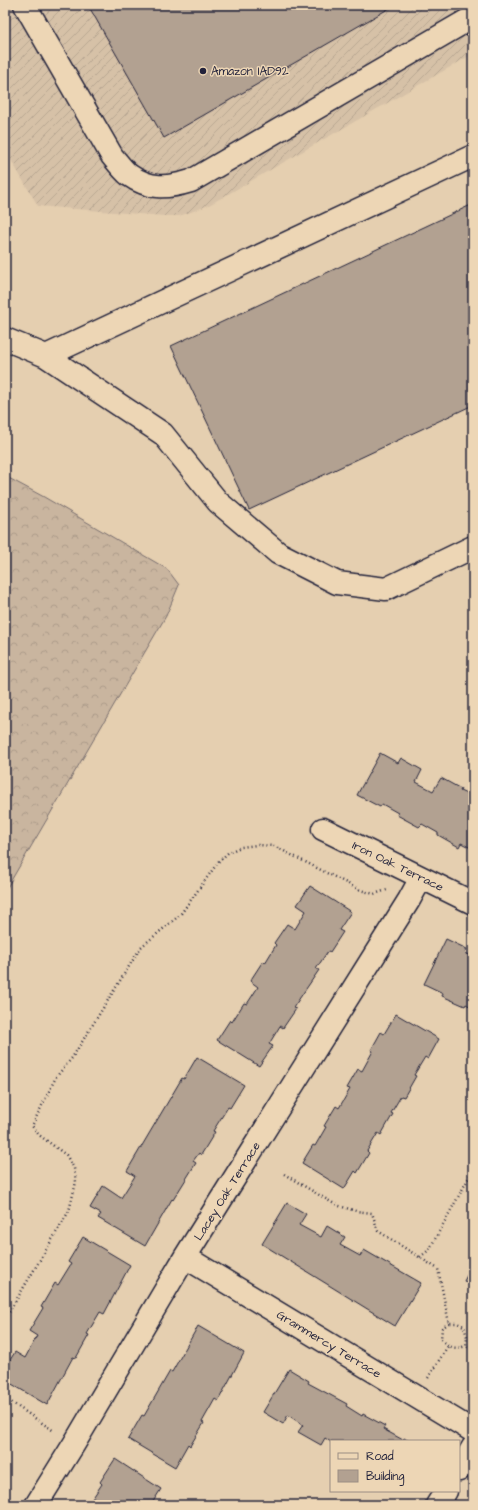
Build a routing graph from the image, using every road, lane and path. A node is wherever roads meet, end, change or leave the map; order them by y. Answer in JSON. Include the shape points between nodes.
{"nodes":[{"id":1,"x":25,"y":5,"type":"edge"},
{"id":2,"x":473,"y":16,"type":"edge"},
{"id":3,"x":473,"y":156,"type":"edge"},
{"id":4,"x":5,"y":339,"type":"edge"},
{"id":5,"x":46,"y":356,"type":"junction"},
{"id":6,"x":473,"y":547,"type":"edge"},
{"id":7,"x":323,"y":829,"type":"dead end"},
{"id":8,"x":421,"y":878,"type":"junction"},
{"id":9,"x":409,"y":900,"type":"junction"},
{"id":10,"x":473,"y":903,"type":"edge"},
{"id":11,"x":473,"y":1170,"type":"edge"},
{"id":12,"x":284,"y":1174,"type":"dead end"},
{"id":13,"x":185,"y":1257,"type":"junction"},
{"id":14,"x":420,"y":1258,"type":"junction"},
{"id":15,"x":5,"y":1319,"type":"edge"},
{"id":16,"x":449,"y":1323,"type":"junction"},
{"id":17,"x":448,"y":1346,"type":"junction"},
{"id":18,"x":466,"y":1346,"type":"junction"},
{"id":19,"x":473,"y":1350,"type":"edge"},
{"id":20,"x":427,"y":1379,"type":"dead end"},
{"id":21,"x":5,"y":1398,"type":"edge"},
{"id":22,"x":473,"y":1431,"type":"edge"},
{"id":23,"x":74,"y":1444,"type":"junction"},
{"id":24,"x":473,"y":1447,"type":"edge"},
{"id":25,"x":460,"y":1468,"type":"edge"},
{"id":26,"x":445,"y":1492,"type":"edge"},
{"id":27,"x":36,"y":1505,"type":"edge"},
{"id":28,"x":438,"y":1505,"type":"edge"}],
"edges":[{"from":1,"to":2,"type":"street","via":[[112,156],[129,174],[152,187],[172,186],[191,181]]},
{"from":3,"to":5,"type":"street"},
{"from":4,"to":5,"type":"street"},
{"from":5,"to":6,"type":"street","via":[[163,434],[218,502],[278,553],[337,583],[386,589]]},
{"from":7,"to":8,"type":"street","name":"Iron Oak Terrace"},
{"from":8,"to":9,"type":"street","name":"Lacey Oak Terrace"},
{"from":8,"to":10,"type":"street","name":"Iron Oak Terrace"},
{"from":9,"to":13,"type":"street","name":"Lacey Oak Terrace"},
{"from":9,"to":15,"type":"path","via":[[386,890],[374,894],[360,890],[274,846],[241,847],[229,852],[219,861],[180,915],[141,947],[72,1058],[56,1077],[36,1116],[32,1126],[39,1135],[66,1155],[74,1168],[76,1182],[70,1211]]},
{"from":11,"to":14,"type":"path","via":[[429,1250]]},
{"from":12,"to":14,"type":"path","via":[[336,1205],[372,1213],[378,1231]]},
{"from":13,"to":22,"type":"street","name":"Grammercy Terrace"},
{"from":13,"to":23,"type":"street","name":"Lacey Oak Terrace"},
{"from":14,"to":16,"type":"path","via":[[438,1269]]},
{"from":16,"to":17,"type":"path","via":[[442,1328],[441,1339]]},
{"from":16,"to":18,"type":"path","via":[[464,1326]]},
{"from":17,"to":18,"type":"path"},
{"from":17,"to":20,"type":"path"},
{"from":18,"to":19,"type":"path"},
{"from":21,"to":23,"type":"path"},
{"from":23,"to":27,"type":"street","name":"Lacey Oak Terrace"},
{"from":24,"to":25,"type":"street"},
{"from":26,"to":28,"type":"street"}]}
